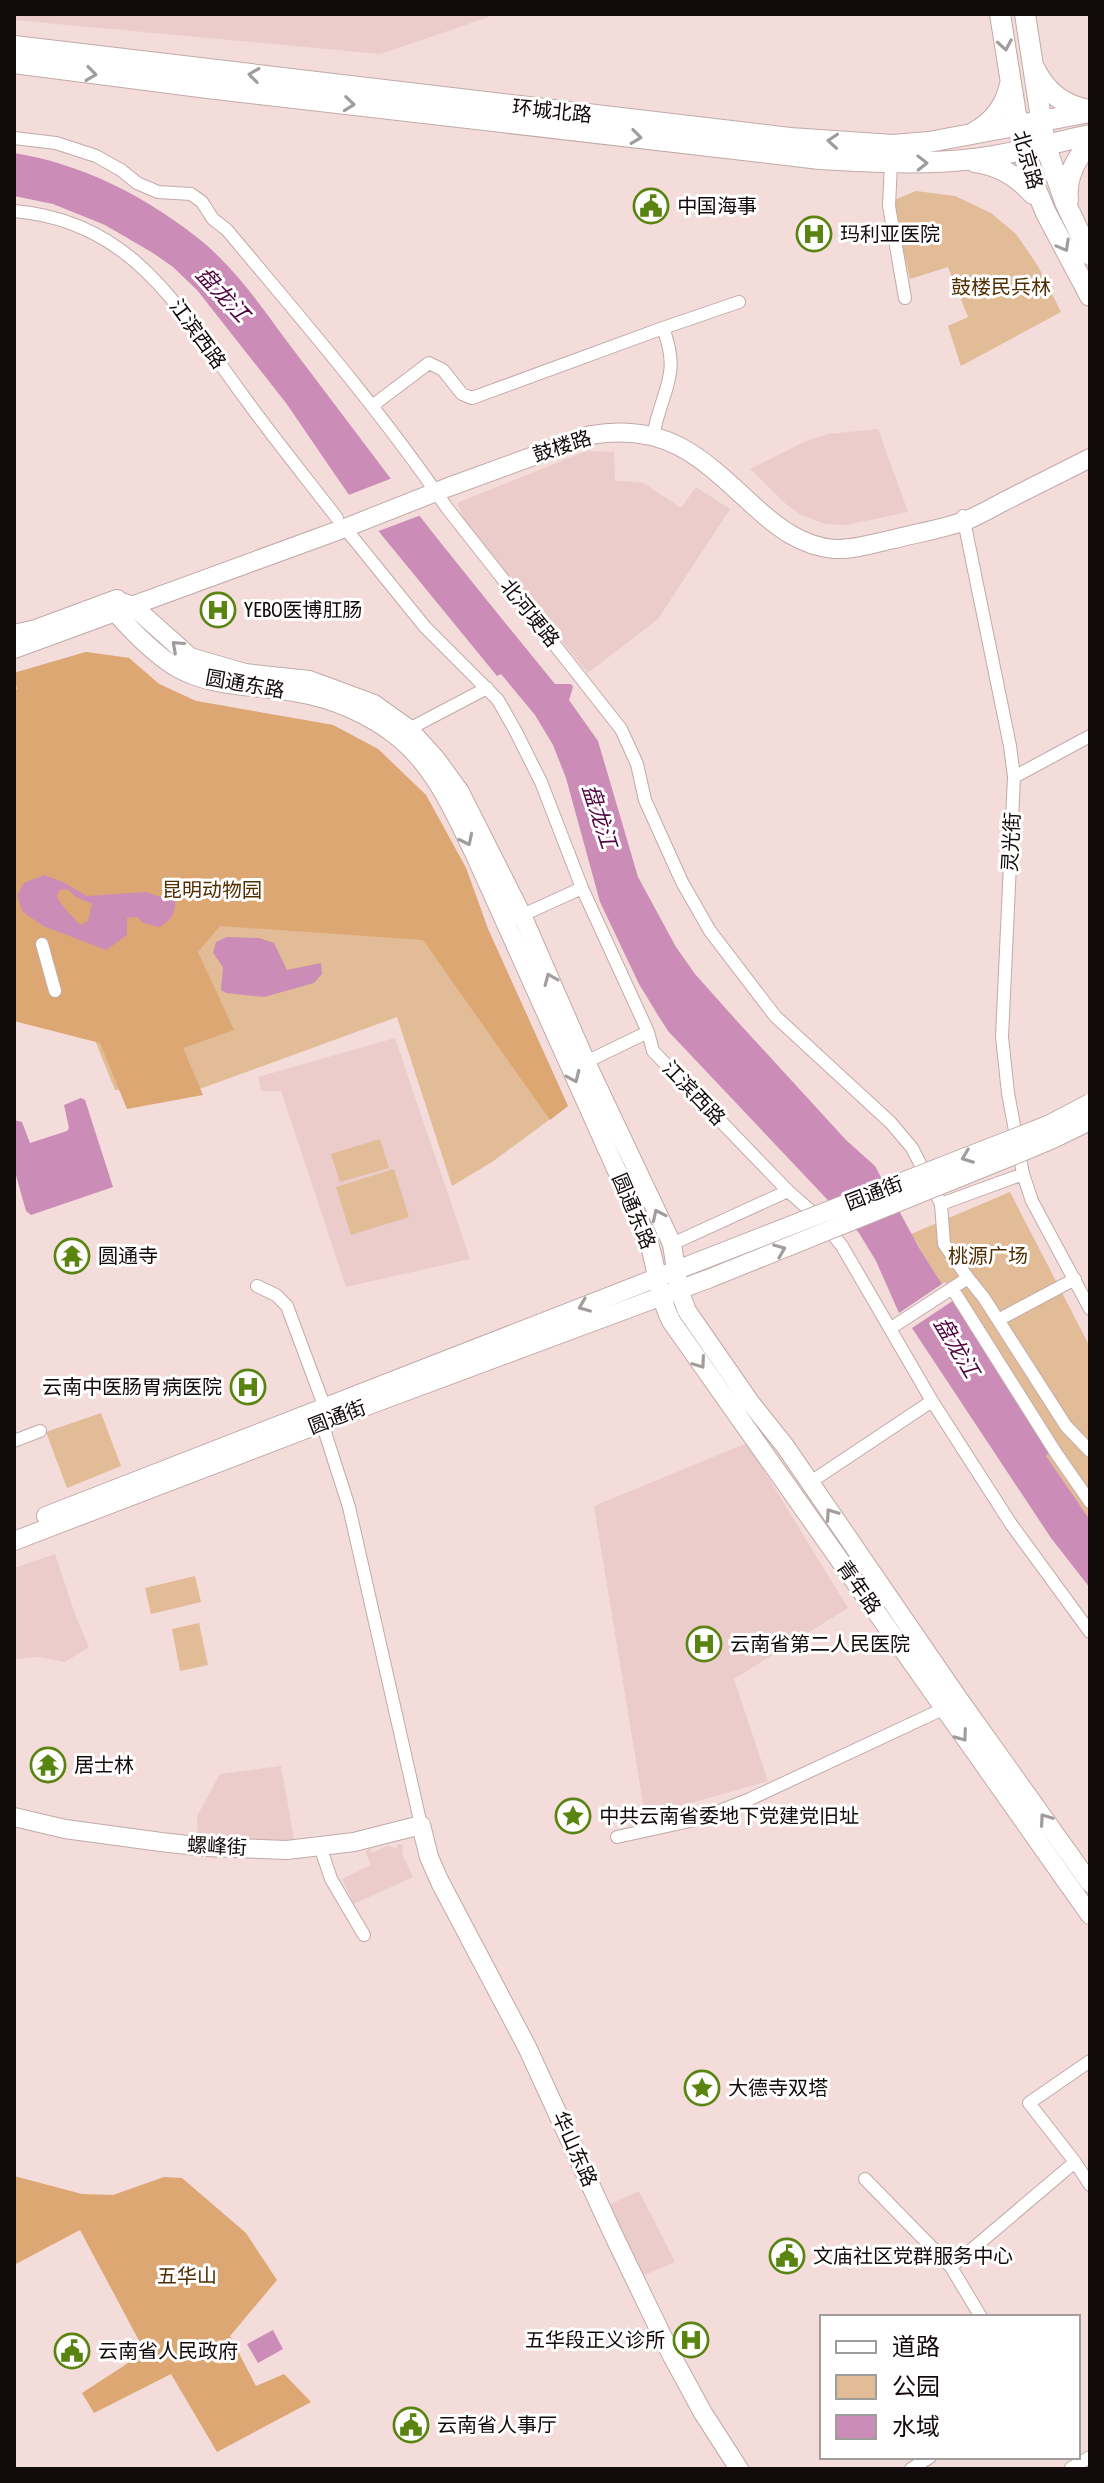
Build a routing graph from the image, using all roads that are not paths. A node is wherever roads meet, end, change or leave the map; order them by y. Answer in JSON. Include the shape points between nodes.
{"nodes":[{"id":1,"x":1000,"y":14,"type":"edge"},
{"id":2,"x":1025,"y":14,"type":"edge"},
{"id":3,"x":14,"y":46,"type":"edge"},
{"id":4,"x":14,"y":63,"type":"edge"},
{"id":5,"x":1033,"y":65,"type":"junction"},
{"id":6,"x":1011,"y":77,"type":"junction"},
{"id":7,"x":1090,"y":111,"type":"edge"},
{"id":8,"x":1041,"y":123,"type":"junction"},
{"id":9,"x":1018,"y":127,"type":"junction"},
{"id":10,"x":1090,"y":135,"type":"edge"},
{"id":11,"x":967,"y":136,"type":"junction"},
{"id":12,"x":14,"y":138,"type":"edge"},
{"id":13,"x":1045,"y":144,"type":"junction"},
{"id":14,"x":1090,"y":144,"type":"edge"},
{"id":15,"x":1022,"y":149,"type":"junction"},
{"id":16,"x":955,"y":161,"type":"junction"},
{"id":17,"x":891,"y":163,"type":"junction"},
{"id":18,"x":14,"y":211,"type":"edge"},
{"id":19,"x":1046,"y":213,"type":"junction"},
{"id":20,"x":1071,"y":216,"type":"junction"},
{"id":21,"x":1090,"y":255,"type":"edge"},
{"id":22,"x":1090,"y":296,"type":"edge"},
{"id":23,"x":905,"y":298,"type":"dead end"},
{"id":24,"x":739,"y":302,"type":"dead end"},
{"id":25,"x":663,"y":328,"type":"junction"},
{"id":26,"x":372,"y":406,"type":"junction"},
{"id":27,"x":655,"y":427,"type":"junction"},
{"id":28,"x":1090,"y":448,"type":"edge"},
{"id":29,"x":1090,"y":458,"type":"edge"},
{"id":30,"x":427,"y":491,"type":"junction"},
{"id":31,"x":964,"y":517,"type":"junction"},
{"id":32,"x":341,"y":523,"type":"junction"},
{"id":33,"x":122,"y":606,"type":"junction"},
{"id":34,"x":14,"y":634,"type":"edge"},
{"id":35,"x":14,"y":649,"type":"edge"},
{"id":36,"x":487,"y":688,"type":"junction"},
{"id":37,"x":409,"y":729,"type":"junction"},
{"id":38,"x":1090,"y":736,"type":"edge"},
{"id":39,"x":1014,"y":777,"type":"junction"},
{"id":40,"x":582,"y":888,"type":"junction"},
{"id":41,"x":514,"y":919,"type":"junction"},
{"id":42,"x":42,"y":944,"type":"dead end"},
{"id":43,"x":55,"y":991,"type":"dead end"},
{"id":44,"x":648,"y":1032,"type":"junction"},
{"id":45,"x":586,"y":1062,"type":"junction"},
{"id":46,"x":1090,"y":1103,"type":"edge"},
{"id":47,"x":1090,"y":1121,"type":"edge"},
{"id":48,"x":1023,"y":1174,"type":"junction"},
{"id":49,"x":788,"y":1191,"type":"junction"},
{"id":50,"x":941,"y":1204,"type":"junction"},
{"id":51,"x":672,"y":1244,"type":"junction"},
{"id":52,"x":675,"y":1271,"type":"junction"},
{"id":53,"x":968,"y":1278,"type":"junction"},
{"id":54,"x":1075,"y":1279,"type":"junction"},
{"id":55,"x":257,"y":1286,"type":"dead end"},
{"id":56,"x":665,"y":1288,"type":"junction"},
{"id":57,"x":951,"y":1288,"type":"junction"},
{"id":58,"x":1090,"y":1309,"type":"edge"},
{"id":59,"x":998,"y":1320,"type":"junction"},
{"id":60,"x":896,"y":1324,"type":"junction"},
{"id":61,"x":932,"y":1401,"type":"junction"},
{"id":62,"x":323,"y":1416,"type":"junction"},
{"id":63,"x":40,"y":1431,"type":"dead end"},
{"id":64,"x":14,"y":1441,"type":"edge"},
{"id":65,"x":1090,"y":1451,"type":"edge"},
{"id":66,"x":809,"y":1483,"type":"junction"},
{"id":67,"x":1090,"y":1502,"type":"edge"},
{"id":68,"x":14,"y":1529,"type":"edge"},
{"id":69,"x":14,"y":1541,"type":"edge"},
{"id":70,"x":1090,"y":1632,"type":"edge"},
{"id":71,"x":943,"y":1709,"type":"junction"},
{"id":72,"x":14,"y":1817,"type":"edge"},
{"id":73,"x":421,"y":1825,"type":"junction"},
{"id":74,"x":617,"y":1837,"type":"dead end"},
{"id":75,"x":320,"y":1846,"type":"junction"},
{"id":76,"x":1090,"y":1883,"type":"edge"},
{"id":77,"x":1090,"y":1915,"type":"edge"},
{"id":78,"x":364,"y":1935,"type":"dead end"},
{"id":79,"x":1090,"y":2061,"type":"edge"},
{"id":80,"x":1075,"y":2162,"type":"junction"},
{"id":81,"x":865,"y":2179,"type":"dead end"},
{"id":82,"x":1090,"y":2185,"type":"edge"},
{"id":83,"x":951,"y":2267,"type":"junction"},
{"id":84,"x":980,"y":2315,"type":"edge"},
{"id":85,"x":1090,"y":2457,"type":"edge"},
{"id":86,"x":1069,"y":2465,"type":"edge"},
{"id":87,"x":739,"y":2469,"type":"edge"}],
"edges":[{"from":1,"to":6,"type":"main road","name":"北京路","one_way":true},
{"from":2,"to":5,"type":"main road","name":"北京路"},
{"from":11,"to":3,"type":"main road","name":"环城北路","one_way":true,"via":[[893,145],[790,138]]},
{"from":4,"to":17,"type":"main road","name":"环城北路","one_way":true,"via":[[820,159]]},
{"from":5,"to":7,"type":"main road","via":[[1056,97]]},
{"from":5,"to":8,"type":"main road","name":"北京路"},
{"from":6,"to":9,"type":"main road","name":"北京路"},
{"from":6,"to":11,"type":"main road","via":[[997,115]]},
{"from":7,"to":8,"type":"main road","name":"环城北路"},
{"from":8,"to":9,"type":"main road","name":"环城北路"},
{"from":8,"to":13,"type":"main road","name":"北京路"},
{"from":9,"to":11,"type":"main road","name":"环城北路"},
{"from":9,"to":15,"type":"main road","name":"北京路"},
{"from":10,"to":13,"type":"main road","name":"环城北路"},
{"from":12,"to":26,"type":"street","name":"北河埂路","via":[[56,143],[96,156],[137,183],[158,192],[191,194],[202,202]]},
{"from":13,"to":15,"type":"main road","name":"环城北路"},
{"from":13,"to":20,"type":"main road","name":"北京路"},
{"from":14,"to":20,"type":"main road","via":[[1069,177]]},
{"from":15,"to":16,"type":"main road","name":"环城北路"},
{"from":15,"to":19,"type":"main road","name":"北京路"},
{"from":17,"to":16,"type":"main road","name":"环城北路","one_way":true},
{"from":16,"to":19,"type":"main road","via":[[1005,171],[1032,192]]},
{"from":17,"to":23,"type":"street","via":[[889,206]]},
{"from":18,"to":32,"type":"street","name":"江滨西路","via":[[53,216],[92,232],[146,271],[175,300]]},
{"from":19,"to":22,"type":"main road","name":"北京路","one_way":true},
{"from":20,"to":21,"type":"main road","name":"北京路"},
{"from":24,"to":25,"type":"street"},
{"from":25,"to":26,"type":"street","via":[[472,398],[429,363]]},
{"from":25,"to":27,"type":"street","via":[[672,361]]},
{"from":26,"to":30,"type":"street","name":"北河埂路"},
{"from":27,"to":30,"type":"main road","name":"鼓楼路","via":[[612,422],[589,426]]},
{"from":27,"to":31,"type":"main road","name":"鼓楼路","via":[[694,444],[777,515],[814,536],[866,537]]},
{"from":28,"to":31,"type":"main road","name":"鼓楼路"},
{"from":29,"to":31,"type":"main road","name":"鼓楼路"},
{"from":30,"to":31,"type":"main road","name":"鼓楼路","via":[[591,435],[636,432],[689,451],[771,522],[812,545],[867,545]]},
{"from":30,"to":32,"type":"main road","name":"鼓楼路"},
{"from":30,"to":50,"type":"street","name":"北河埂路","via":[[621,729],[645,800],[710,931],[775,1016],[891,1123],[912,1148]]},
{"from":31,"to":39,"type":"street","name":"灵光街"},
{"from":32,"to":33,"type":"main road","name":"鼓楼路"},
{"from":32,"to":36,"type":"street","name":"江滨西路","via":[[425,627]]},
{"from":33,"to":34,"type":"main road","name":"鼓楼路"},
{"from":33,"to":35,"type":"main road","name":"鼓楼路"},
{"from":37,"to":33,"type":"main road","name":"圆通东路","one_way":true,"via":[[374,704],[309,680],[245,673],[190,657]]},
{"from":33,"to":41,"type":"main road","name":"圆通东路","one_way":true,"via":[[136,635],[175,666],[230,685],[333,702],[400,738],[449,801]]},
{"from":36,"to":37,"type":"street"},
{"from":36,"to":40,"type":"street","name":"江滨西路","via":[[541,782]]},
{"from":37,"to":41,"type":"main road","name":"圆通东路","via":[[460,792]]},
{"from":38,"to":39,"type":"street"},
{"from":39,"to":48,"type":"street","name":"灵光街","via":[[1002,1037]]},
{"from":40,"to":41,"type":"street"},
{"from":40,"to":44,"type":"street","name":"江滨西路"},
{"from":45,"to":41,"type":"main road","name":"圆通东路","one_way":true},
{"from":41,"to":56,"type":"main road","name":"圆通东路","one_way":true},
{"from":42,"to":43,"type":"street"},
{"from":44,"to":45,"type":"street"},
{"from":44,"to":49,"type":"street","name":"江滨西路","via":[[653,1051]]},
{"from":51,"to":45,"type":"main road","name":"圆通东路","one_way":true},
{"from":46,"to":52,"type":"main road","name":"园通街","one_way":true,"bridge":true,"via":[[1050,1124]]},
{"from":56,"to":47,"type":"main road","name":"园通街","one_way":true,"bridge":true,"via":[[708,1279]]},
{"from":48,"to":50,"type":"street"},
{"from":48,"to":54,"type":"street","name":"灵光街"},
{"from":49,"to":51,"type":"street"},
{"from":49,"to":60,"type":"street","name":"江滨西路","via":[[822,1221]]},
{"from":50,"to":53,"type":"street","via":[[944,1244]]},
{"from":51,"to":52,"type":"main road","name":"圆通东路"},
{"from":52,"to":56,"type":"main road","name":"园通街"},
{"from":53,"to":57,"type":"street"},
{"from":53,"to":59,"type":"street"},
{"from":54,"to":58,"type":"street","name":"灵光街"},
{"from":54,"to":59,"type":"street"},
{"from":55,"to":62,"type":"street","via":[[287,1306]]},
{"from":56,"to":62,"type":"main road","name":"圆通街"},
{"from":56,"to":66,"type":"main road","name":"青年路","via":[[687,1311]]},
{"from":56,"to":71,"type":"main road","name":"青年路","one_way":true,"via":[[671,1321]]},
{"from":57,"to":60,"type":"street"},
{"from":57,"to":67,"type":"street"},
{"from":59,"to":65,"type":"street","via":[[1066,1426]]},
{"from":60,"to":61,"type":"street","name":"江滨西路"},
{"from":61,"to":66,"type":"street"},
{"from":61,"to":70,"type":"street","name":"江滨西路","via":[[1011,1524]]},
{"from":62,"to":68,"type":"main road","name":"圆通街"},
{"from":62,"to":69,"type":"main road","name":"圆通街"},
{"from":62,"to":73,"type":"street","via":[[349,1507]]},
{"from":63,"to":64,"type":"street"},
{"from":76,"to":66,"type":"main road","name":"青年路","one_way":true},
{"from":71,"to":74,"type":"street","via":[[750,1799],[699,1819]]},
{"from":71,"to":77,"type":"main road","name":"青年路","one_way":true},
{"from":72,"to":75,"type":"main road","name":"螺峰街","via":[[205,1847]]},
{"from":73,"to":75,"type":"main road","name":"螺峰街"},
{"from":73,"to":87,"type":"main road","name":"华山东路","via":[[440,1882],[527,2047],[661,2333]]},
{"from":75,"to":78,"type":"street","via":[[331,1879]]},
{"from":79,"to":80,"type":"street","via":[[1029,2103]]},
{"from":80,"to":82,"type":"street"},
{"from":80,"to":83,"type":"street"},
{"from":81,"to":83,"type":"street"},
{"from":83,"to":84,"type":"street"},
{"from":85,"to":86,"type":"street"}]}
